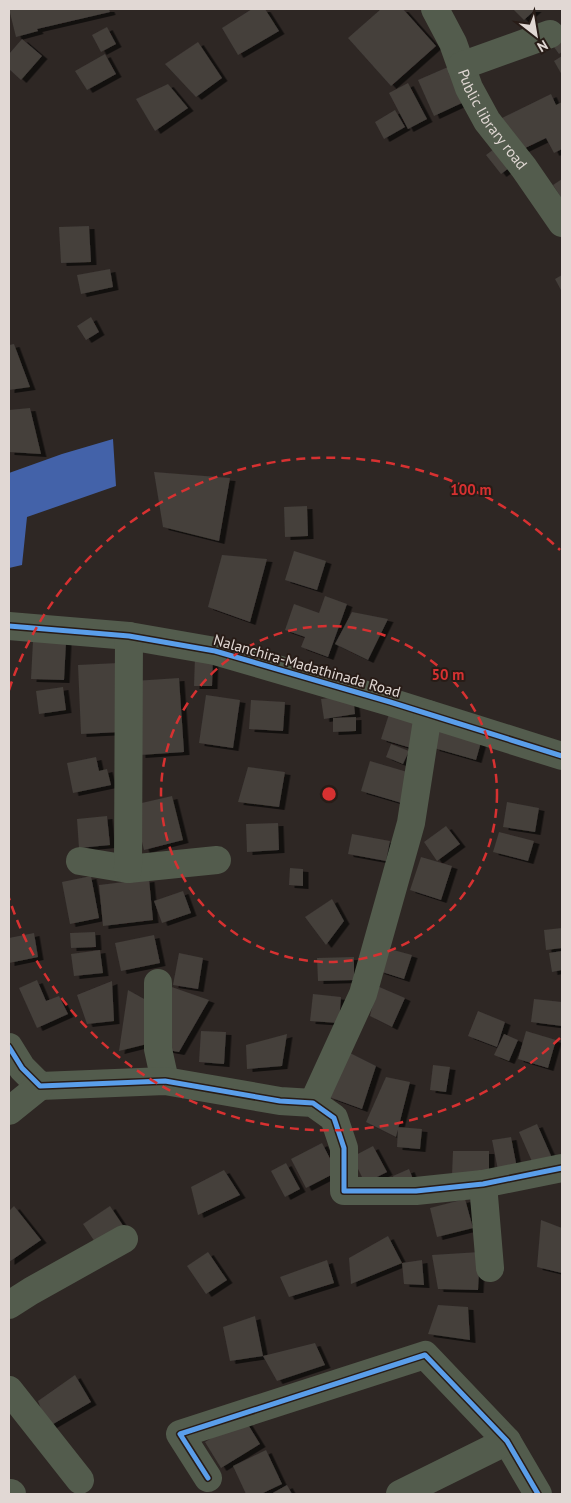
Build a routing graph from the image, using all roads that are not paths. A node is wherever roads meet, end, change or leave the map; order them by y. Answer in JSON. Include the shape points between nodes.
{"nodes":[{"id":1,"x":435,"y":9,"type":"edge"},
{"id":2,"x":550,"y":34,"type":"dead end"},
{"id":3,"x":461,"y":66,"type":"junction"},
{"id":4,"x":562,"y":223,"type":"edge"},
{"id":5,"x":9,"y":626,"type":"edge"},
{"id":6,"x":129,"y":636,"type":"junction"},
{"id":7,"x":428,"y":714,"type":"junction"},
{"id":8,"x":562,"y":756,"type":"edge"},
{"id":9,"x":217,"y":860,"type":"dead end"},
{"id":10,"x":80,"y":861,"type":"dead end"},
{"id":11,"x":128,"y":869,"type":"junction"},
{"id":12,"x":158,"y":983,"type":"dead end"},
{"id":13,"x":9,"y":1047,"type":"edge"},
{"id":14,"x":165,"y":1081,"type":"junction"},
{"id":15,"x":40,"y":1086,"type":"junction"},
{"id":16,"x":313,"y":1103,"type":"junction"},
{"id":17,"x":9,"y":1111,"type":"edge"},
{"id":18,"x":562,"y":1168,"type":"edge"},
{"id":19,"x":483,"y":1184,"type":"junction"},
{"id":20,"x":124,"y":1239,"type":"dead end"},
{"id":21,"x":490,"y":1268,"type":"dead end"},
{"id":22,"x":9,"y":1305,"type":"edge"},
{"id":23,"x":9,"y":1390,"type":"edge"},
{"id":24,"x":507,"y":1440,"type":"junction"},
{"id":25,"x":208,"y":1478,"type":"dead end"},
{"id":26,"x":80,"y":1480,"type":"dead end"},
{"id":27,"x":400,"y":1494,"type":"edge"},
{"id":28,"x":538,"y":1494,"type":"edge"}],
"edges":[{"from":1,"to":3,"type":"street","name":"Public library road","via":[[454,43]]},
{"from":2,"to":3,"type":"street"},
{"from":3,"to":4,"type":"street","name":"Public library road","via":[[487,121]]},
{"from":5,"to":6,"type":"street","name":"Nalanchira-Madathinada Road"},
{"from":6,"to":7,"type":"street","name":"Nalanchira-Madathinada Road","via":[[215,651]]},
{"from":6,"to":11,"type":"street"},
{"from":7,"to":8,"type":"street","name":"Nalanchira-Madathinada Road"},
{"from":7,"to":16,"type":"street","via":[[412,822],[363,994]]},
{"from":9,"to":11,"type":"street"},
{"from":10,"to":11,"type":"street"},
{"from":12,"to":14,"type":"street","via":[[158,1049]]},
{"from":13,"to":15,"type":"street","via":[[22,1068]]},
{"from":14,"to":15,"type":"street"},
{"from":14,"to":16,"type":"street","via":[[280,1102]]},
{"from":15,"to":17,"type":"street"},
{"from":16,"to":19,"type":"street","via":[[334,1118],[344,1148],[344,1191],[416,1191]]},
{"from":18,"to":19,"type":"street"},
{"from":19,"to":21,"type":"street"},
{"from":20,"to":22,"type":"street"},
{"from":23,"to":26,"type":"street"},
{"from":24,"to":25,"type":"street","via":[[425,1355],[180,1434]]},
{"from":24,"to":27,"type":"street"},
{"from":24,"to":28,"type":"street"}]}
